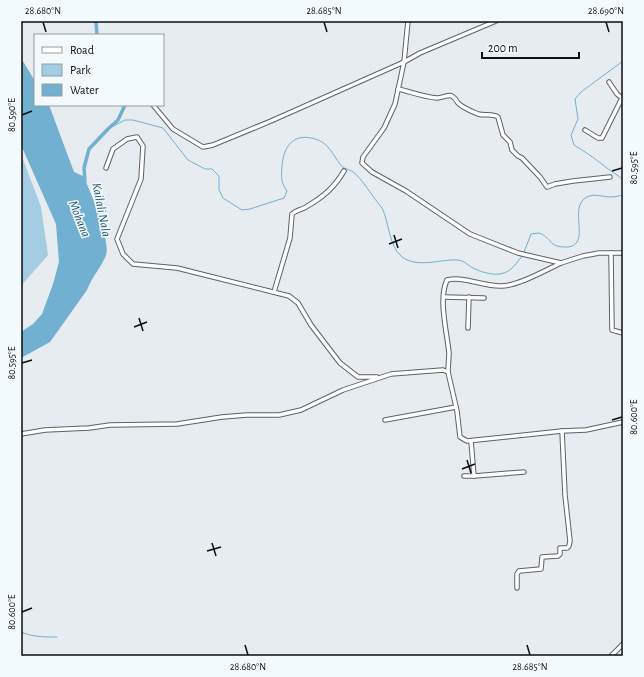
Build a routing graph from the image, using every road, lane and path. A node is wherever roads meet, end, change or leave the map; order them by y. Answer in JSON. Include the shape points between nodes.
{"nodes":[{"id":1,"x":408,"y":21,"type":"edge"},
{"id":2,"x":496,"y":21,"type":"edge"},
{"id":3,"x":404,"y":62,"type":"junction"},
{"id":4,"x":609,"y":82,"type":"dead end"},
{"id":5,"x":398,"y":89,"type":"junction"},
{"id":6,"x":622,"y":98,"type":"edge"},
{"id":7,"x":154,"y":106,"type":"edge"},
{"id":8,"x":585,"y":130,"type":"dead end"},
{"id":9,"x":106,"y":168,"type":"dead end"},
{"id":10,"x":344,"y":171,"type":"dead end"},
{"id":11,"x":610,"y":177,"type":"dead end"},
{"id":12,"x":611,"y":253,"type":"junction"},
{"id":13,"x":623,"y":253,"type":"edge"},
{"id":14,"x":561,"y":263,"type":"junction"},
{"id":15,"x":274,"y":292,"type":"junction"},
{"id":16,"x":444,"y":297,"type":"junction"},
{"id":17,"x":469,"y":297,"type":"junction"},
{"id":18,"x":484,"y":298,"type":"dead end"},
{"id":19,"x":468,"y":328,"type":"dead end"},
{"id":20,"x":623,"y":333,"type":"edge"},
{"id":21,"x":448,"y":372,"type":"junction"},
{"id":22,"x":381,"y":377,"type":"junction"},
{"id":23,"x":456,"y":407,"type":"junction"},
{"id":24,"x":385,"y":420,"type":"dead end"},
{"id":25,"x":623,"y":422,"type":"edge"},
{"id":26,"x":562,"y":431,"type":"junction"},
{"id":27,"x":21,"y":434,"type":"edge"},
{"id":28,"x":471,"y":441,"type":"junction"},
{"id":29,"x":524,"y":472,"type":"dead end"},
{"id":30,"x":464,"y":476,"type":"dead end"},
{"id":31,"x":474,"y":476,"type":"junction"},
{"id":32,"x":516,"y":588,"type":"dead end"},
{"id":33,"x":623,"y":644,"type":"edge"},
{"id":34,"x":611,"y":656,"type":"edge"}],
"edges":[{"from":1,"to":3,"type":"street"},
{"from":2,"to":3,"type":"street"},
{"from":3,"to":5,"type":"street"},
{"from":3,"to":7,"type":"street","via":[[271,121],[213,145],[202,147],[173,129]]},
{"from":4,"to":6,"type":"street"},
{"from":5,"to":11,"type":"street","via":[[433,98],[449,95],[469,110],[498,117],[503,135],[510,142],[512,150],[547,187]]},
{"from":5,"to":14,"type":"street","via":[[395,104],[384,128],[363,157],[362,163],[372,172],[406,191],[470,234],[518,253]]},
{"from":6,"to":8,"type":"street","via":[[602,138]]},
{"from":9,"to":15,"type":"street","via":[[113,149],[127,138],[137,137],[143,146],[141,179],[117,239],[123,254],[133,264],[177,268]]},
{"from":10,"to":15,"type":"street","via":[[329,192],[292,214],[290,238]]},
{"from":12,"to":13,"type":"street"},
{"from":12,"to":14,"type":"street","via":[[583,256]]},
{"from":12,"to":20,"type":"street","via":[[612,330]]},
{"from":14,"to":16,"type":"street","via":[[502,286],[459,279],[447,280]]},
{"from":15,"to":22,"type":"street","via":[[289,296],[298,303],[340,364],[351,373],[358,377]]},
{"from":16,"to":17,"type":"street"},
{"from":16,"to":21,"type":"street"},
{"from":17,"to":18,"type":"street"},
{"from":17,"to":19,"type":"street"},
{"from":21,"to":22,"type":"street","via":[[440,370]]},
{"from":21,"to":23,"type":"street"},
{"from":22,"to":27,"type":"street","via":[[343,390],[300,410],[279,415],[222,417],[177,424],[110,425]]},
{"from":23,"to":24,"type":"street"},
{"from":23,"to":28,"type":"street","via":[[460,437]]},
{"from":25,"to":26,"type":"street","via":[[593,429]]},
{"from":26,"to":28,"type":"street"},
{"from":26,"to":32,"type":"street","via":[[569,546],[560,548],[558,556],[542,557],[541,569],[518,572]]},
{"from":28,"to":31,"type":"street"},
{"from":29,"to":31,"type":"street"},
{"from":30,"to":31,"type":"street"},
{"from":33,"to":34,"type":"street"}]}
